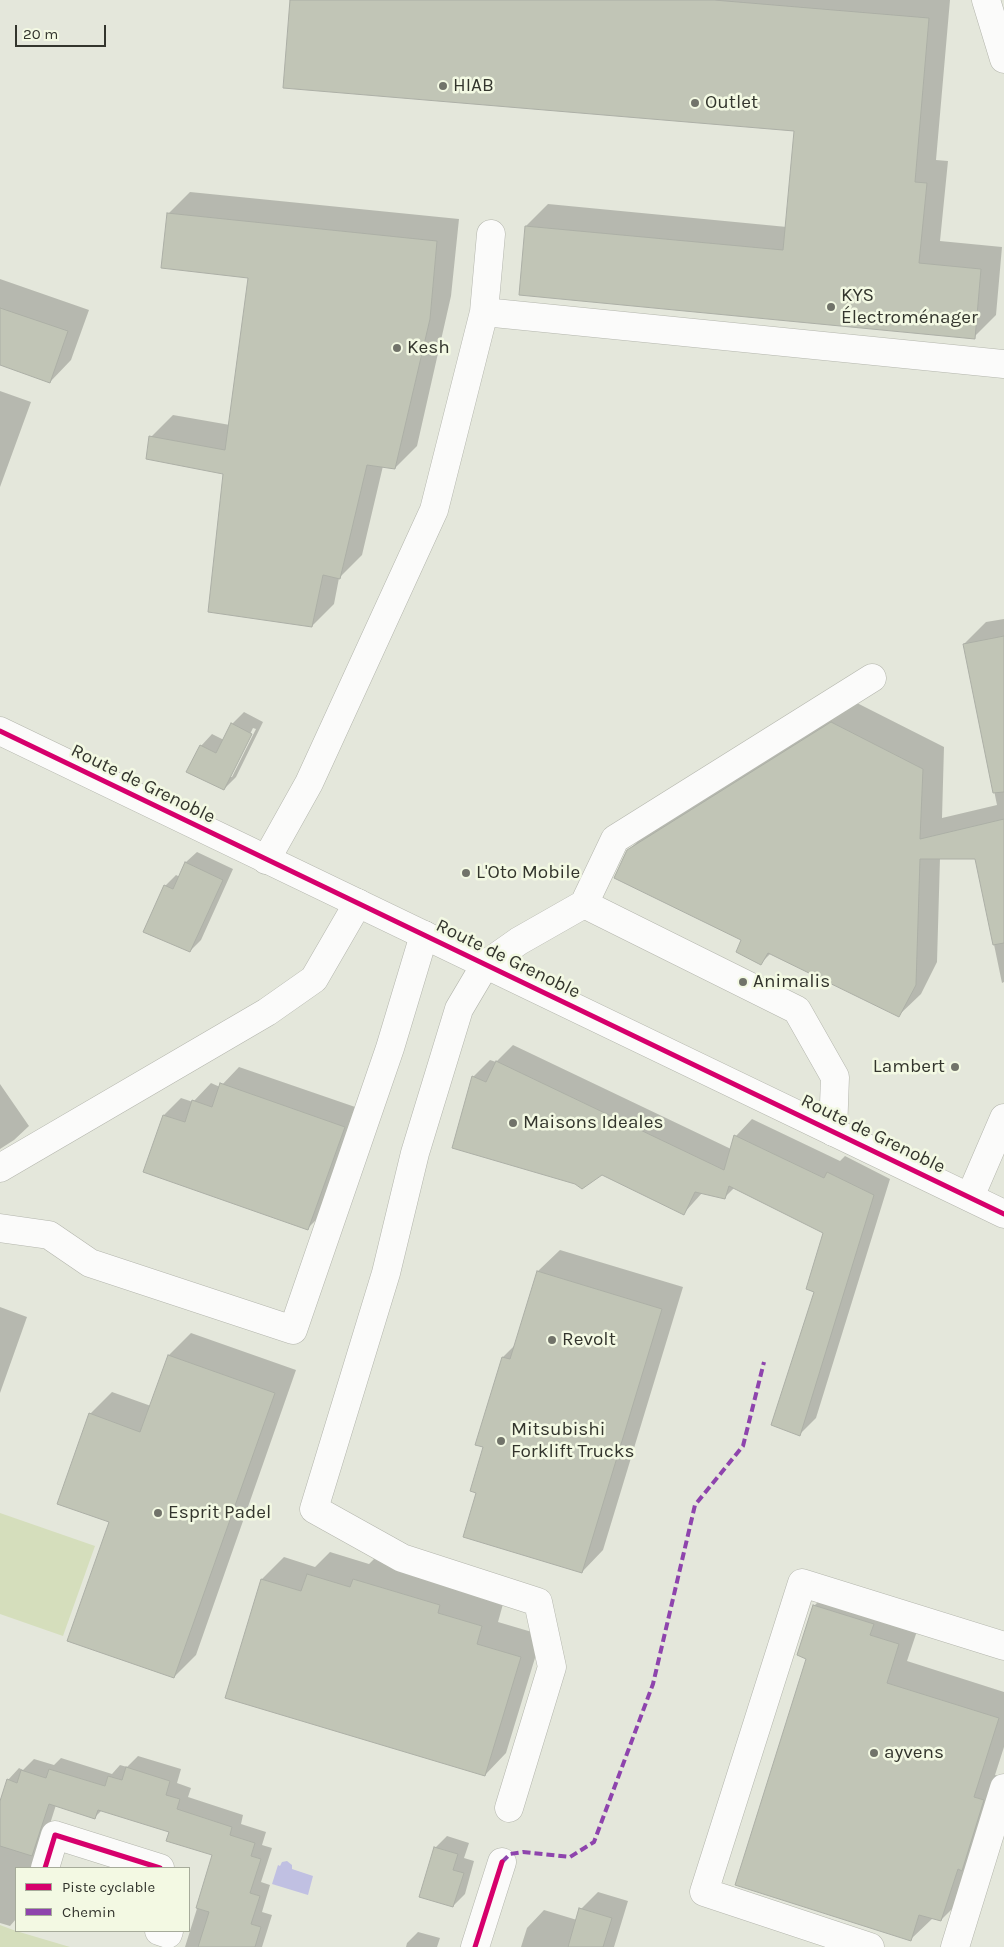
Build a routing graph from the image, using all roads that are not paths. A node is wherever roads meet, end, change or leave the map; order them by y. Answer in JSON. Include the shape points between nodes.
{"nodes":[{"id":1,"x":986,"y":0,"type":"edge"},
{"id":2,"x":1004,"y":59,"type":"edge"},
{"id":3,"x":491,"y":234,"type":"dead end"},
{"id":4,"x":484,"y":312,"type":"junction"},
{"id":5,"x":1004,"y":364,"type":"edge"},
{"id":6,"x":872,"y":678,"type":"dead end"},
{"id":7,"x":0,"y":731,"type":"edge"},
{"id":8,"x":266,"y":860,"type":"junction"},
{"id":9,"x":358,"y":903,"type":"junction"},
{"id":10,"x":584,"y":904,"type":"junction"},
{"id":11,"x":424,"y":935,"type":"junction"},
{"id":12,"x":485,"y":965,"type":"junction"},
{"id":13,"x":1004,"y":1118,"type":"edge"},
{"id":14,"x":833,"y":1132,"type":"junction"},
{"id":15,"x":0,"y":1168,"type":"edge"},
{"id":16,"x":970,"y":1197,"type":"junction"},
{"id":17,"x":1004,"y":1214,"type":"edge"},
{"id":18,"x":0,"y":1228,"type":"edge"},
{"id":19,"x":1004,"y":1646,"type":"edge"},
{"id":20,"x":1004,"y":1788,"type":"edge"},
{"id":21,"x":509,"y":1808,"type":"dead end"},
{"id":22,"x":502,"y":1862,"type":"dead end"},
{"id":23,"x":44,"y":1867,"type":"edge"},
{"id":24,"x":157,"y":1867,"type":"edge"},
{"id":25,"x":475,"y":1947,"type":"edge"},
{"id":26,"x":870,"y":1947,"type":"edge"},
{"id":27,"x":955,"y":1947,"type":"edge"}],
"edges":[{"from":1,"to":2,"type":"main road"},
{"from":3,"to":4,"type":"main road"},
{"from":4,"to":5,"type":"main road"},
{"from":4,"to":8,"type":"main road","via":[[434,510],[308,783]]},
{"from":6,"to":10,"type":"main road","via":[[615,839]]},
{"from":7,"to":8,"type":"main road","name":"Route de Grenoble"},
{"from":8,"to":9,"type":"main road","name":"Route de Grenoble"},
{"from":9,"to":11,"type":"main road","name":"Route de Grenoble"},
{"from":9,"to":15,"type":"main road","via":[[314,978],[267,1012]]},
{"from":10,"to":12,"type":"main road","via":[[519,941]]},
{"from":10,"to":14,"type":"main road","via":[[797,1010],[835,1077]]},
{"from":11,"to":12,"type":"main road","name":"Route de Grenoble"},
{"from":11,"to":18,"type":"main road","via":[[390,1048],[293,1330],[90,1263],[49,1235]]},
{"from":12,"to":14,"type":"main road","name":"Route de Grenoble"},
{"from":12,"to":21,"type":"main road","via":[[459,1009],[415,1153],[386,1273],[314,1509],[402,1558],[538,1602],[552,1667]]},
{"from":13,"to":16,"type":"main road"},
{"from":14,"to":16,"type":"main road","name":"Route de Grenoble"},
{"from":16,"to":17,"type":"main road","name":"Route de Grenoble"},
{"from":19,"to":26,"type":"main road","via":[[802,1583],[704,1892]]},
{"from":20,"to":27,"type":"main road"},
{"from":22,"to":25,"type":"main road"},
{"from":23,"to":24,"type":"main road","via":[[55,1835]]}]}
